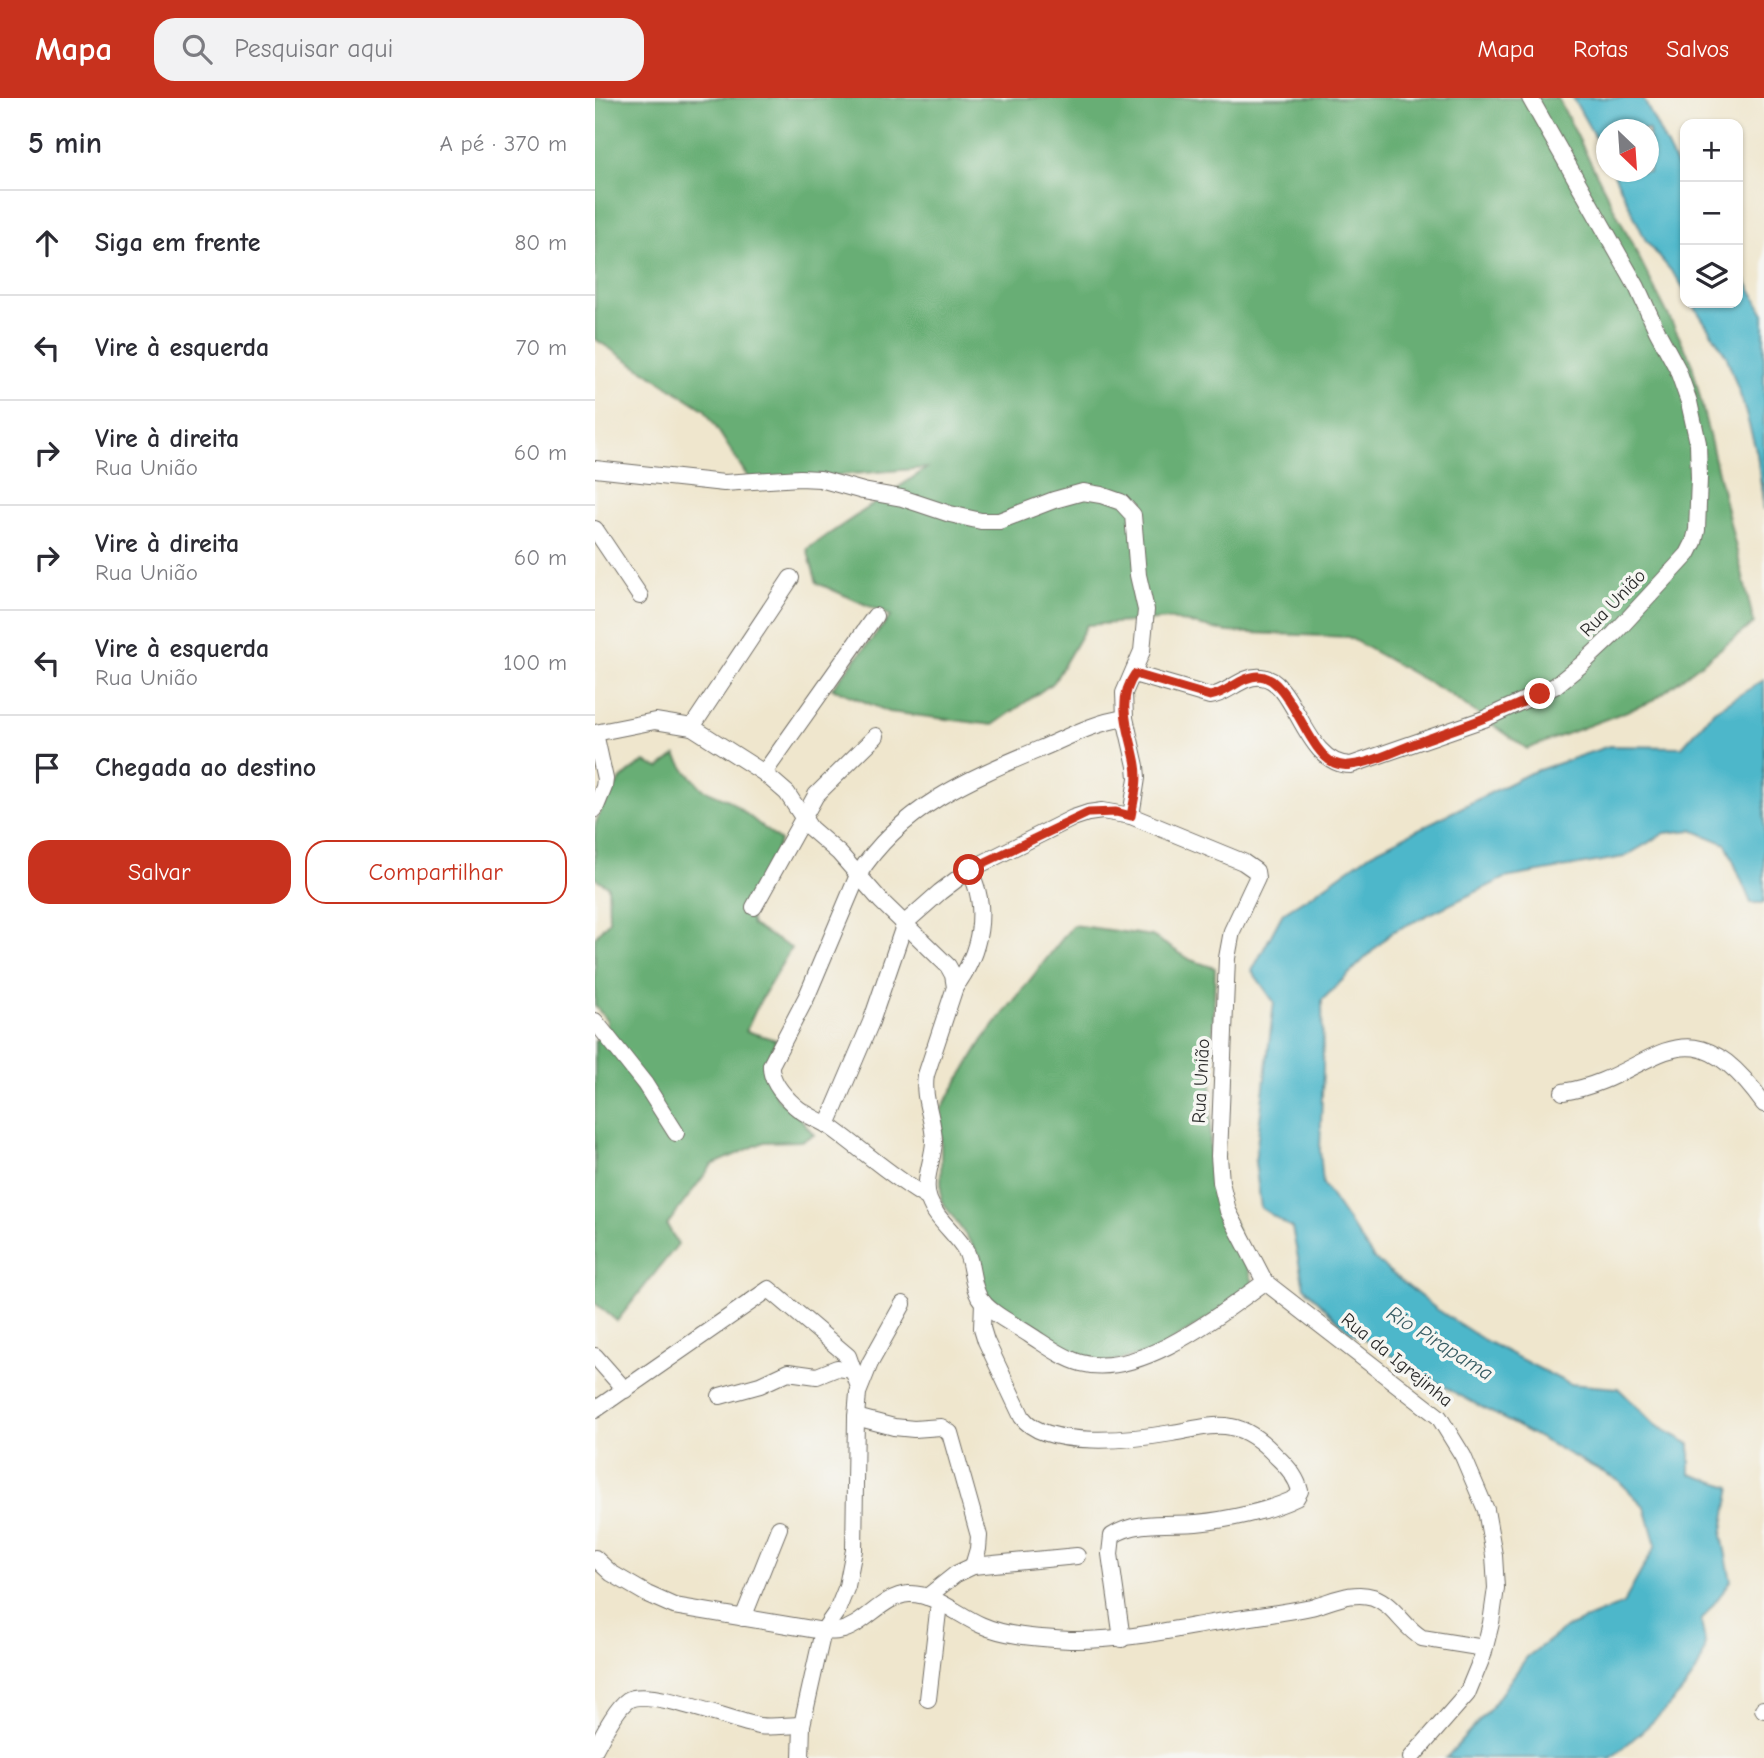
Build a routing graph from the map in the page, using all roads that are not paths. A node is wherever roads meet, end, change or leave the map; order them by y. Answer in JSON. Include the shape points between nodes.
{"nodes":[{"id":1,"x":1530,"y":98,"type":"edge"},
{"id":2,"x":596,"y":473,"type":"edge"},
{"id":3,"x":595,"y":529,"type":"edge"},
{"id":4,"x":791,"y":578,"type":"dead end"},
{"id":5,"x":640,"y":596,"type":"dead end"},
{"id":6,"x":875,"y":616,"type":"dead end"},
{"id":7,"x":1135,"y":674,"type":"junction"},
{"id":8,"x":1125,"y":718,"type":"junction"},
{"id":9,"x":692,"y":727,"type":"junction"},
{"id":10,"x":595,"y":733,"type":"edge"},
{"id":11,"x":876,"y":736,"type":"dead end"},
{"id":12,"x":764,"y":773,"type":"junction"},
{"id":13,"x":595,"y":809,"type":"edge"},
{"id":14,"x":1131,"y":816,"type":"junction"},
{"id":15,"x":803,"y":820,"type":"junction"},
{"id":16,"x":969,"y":870,"type":"junction"},
{"id":17,"x":858,"y":875,"type":"junction"},
{"id":18,"x":754,"y":907,"type":"dead end"},
{"id":19,"x":905,"y":923,"type":"junction"},
{"id":20,"x":954,"y":987,"type":"junction"},
{"id":21,"x":595,"y":1021,"type":"edge"},
{"id":22,"x":1563,"y":1092,"type":"dead end"},
{"id":23,"x":1764,"y":1104,"type":"edge"},
{"id":24,"x":827,"y":1125,"type":"junction"},
{"id":25,"x":675,"y":1133,"type":"dead end"},
{"id":26,"x":928,"y":1198,"type":"junction"},
{"id":27,"x":1265,"y":1282,"type":"junction"},
{"id":28,"x":983,"y":1302,"type":"junction"},
{"id":29,"x":903,"y":1304,"type":"dead end"},
{"id":30,"x":595,"y":1356,"type":"edge"},
{"id":31,"x":853,"y":1370,"type":"junction"},
{"id":32,"x":859,"y":1387,"type":"junction"},
{"id":33,"x":625,"y":1390,"type":"junction"},
{"id":34,"x":720,"y":1396,"type":"dead end"},
{"id":35,"x":595,"y":1410,"type":"edge"},
{"id":36,"x":856,"y":1417,"type":"junction"},
{"id":37,"x":779,"y":1528,"type":"dead end"},
{"id":38,"x":1077,"y":1556,"type":"dead end"},
{"id":39,"x":595,"y":1558,"type":"edge"},
{"id":40,"x":973,"y":1566,"type":"junction"},
{"id":41,"x":933,"y":1600,"type":"junction"},
{"id":42,"x":743,"y":1618,"type":"junction"},
{"id":43,"x":823,"y":1632,"type":"junction"},
{"id":44,"x":1122,"y":1639,"type":"junction"},
{"id":45,"x":1484,"y":1648,"type":"junction"},
{"id":46,"x":928,"y":1699,"type":"dead end"},
{"id":47,"x":802,"y":1725,"type":"junction"},
{"id":48,"x":595,"y":1749,"type":"edge"},
{"id":49,"x":801,"y":1758,"type":"edge"},
{"id":50,"x":1411,"y":1758,"type":"edge"}],
"edges":[{"from":1,"to":7,"type":"street","name":"Rua União","via":[[1637,287],[1689,402],[1698,443],[1699,478],[1697,530],[1688,554],[1614,634],[1555,686],[1484,719],[1351,765],[1327,758],[1284,695],[1265,677],[1248,679],[1210,696]]},
{"from":2,"to":7,"type":"street","via":[[724,483],[820,479],[981,521],[1007,519],[1083,492],[1112,498],[1133,515],[1146,610],[1145,638]]},
{"from":3,"to":5,"type":"street"},
{"from":4,"to":9,"type":"street"},
{"from":6,"to":12,"type":"street"},
{"from":7,"to":8,"type":"street","via":[[1124,693]]},
{"from":8,"to":14,"type":"street","via":[[1137,778]]},
{"from":8,"to":17,"type":"street","via":[[1089,726],[952,788],[891,834]]},
{"from":9,"to":10,"type":"street","via":[[655,721]]},
{"from":9,"to":12,"type":"street"},
{"from":10,"to":13,"type":"street","via":[[605,779]]},
{"from":11,"to":15,"type":"street","via":[[816,794]]},
{"from":12,"to":15,"type":"street","via":[[787,793]]},
{"from":14,"to":16,"type":"street","via":[[1088,813]]},
{"from":14,"to":27,"type":"street","name":"Rua União","via":[[1256,871],[1228,946],[1219,1156],[1228,1210]]},
{"from":15,"to":17,"type":"street"},
{"from":15,"to":18,"type":"street"},
{"from":16,"to":19,"type":"street"},
{"from":16,"to":20,"type":"street","via":[[977,885],[980,921],[971,963]]},
{"from":17,"to":19,"type":"street"},
{"from":17,"to":24,"type":"street","via":[[807,996],[771,1065],[787,1097]]},
{"from":19,"to":20,"type":"street","via":[[948,966]]},
{"from":19,"to":24,"type":"street","via":[[871,1022]]},
{"from":20,"to":26,"type":"street","via":[[924,1087],[934,1129]]},
{"from":21,"to":25,"type":"street","via":[[645,1084]]},
{"from":22,"to":23,"type":"street","via":[[1586,1088],[1683,1046],[1720,1059]]},
{"from":24,"to":26,"type":"street","via":[[898,1181]]},
{"from":26,"to":28,"type":"street","via":[[964,1247]]},
{"from":27,"to":28,"type":"street","via":[[1177,1343],[1106,1365],[1072,1360]]},
{"from":27,"to":45,"type":"street","name":"Rua da Igrejinha","via":[[1430,1409],[1448,1430],[1478,1487],[1491,1532],[1496,1588]]},
{"from":28,"to":44,"type":"street","via":[[986,1341],[1031,1428],[1065,1437],[1108,1439],[1234,1427],[1266,1445],[1298,1483],[1296,1499],[1279,1505],[1214,1521],[1129,1528],[1112,1536],[1110,1554]]},
{"from":29,"to":32,"type":"street"},
{"from":30,"to":33,"type":"street"},
{"from":31,"to":32,"type":"street"},
{"from":31,"to":33,"type":"street","via":[[848,1356],[769,1289]]},
{"from":31,"to":34,"type":"street","via":[[837,1368],[817,1376],[788,1372]]},
{"from":32,"to":36,"type":"street"},
{"from":33,"to":35,"type":"street"},
{"from":36,"to":40,"type":"street","via":[[894,1427],[943,1427],[950,1433],[979,1536]]},
{"from":36,"to":43,"type":"street","via":[[854,1550],[837,1611]]},
{"from":37,"to":42,"type":"street"},
{"from":38,"to":40,"type":"street"},
{"from":39,"to":42,"type":"street","via":[[611,1573],[674,1606]]},
{"from":40,"to":41,"type":"street","via":[[956,1574]]},
{"from":41,"to":43,"type":"street","via":[[901,1595],[840,1631]]},
{"from":41,"to":44,"type":"street","via":[[981,1625],[1016,1635]]},
{"from":41,"to":46,"type":"street"},
{"from":42,"to":43,"type":"street"},
{"from":43,"to":47,"type":"street"},
{"from":44,"to":45,"type":"street","via":[[1358,1595],[1385,1603],[1422,1637]]},
{"from":45,"to":50,"type":"street","name":"Rua da Igrejinha","via":[[1467,1694]]},
{"from":47,"to":48,"type":"street","via":[[761,1727],[640,1695],[622,1706]]},
{"from":47,"to":49,"type":"street"}]}
